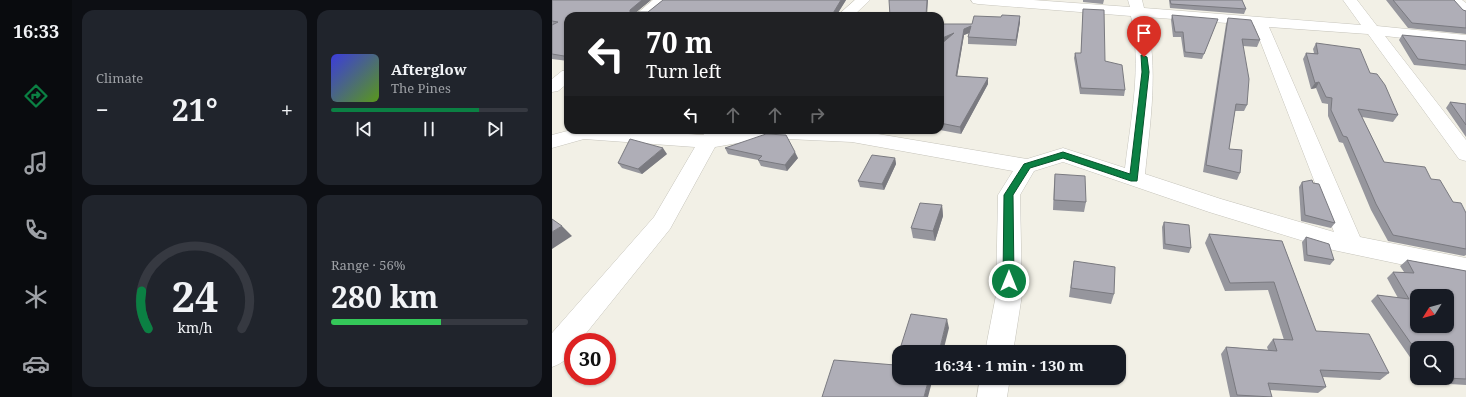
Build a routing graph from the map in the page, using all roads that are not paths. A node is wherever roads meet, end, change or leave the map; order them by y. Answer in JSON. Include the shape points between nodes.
{"nodes":[{"id":1,"x":662,"y":0,"type":"edge"},
{"id":2,"x":863,"y":0,"type":"edge"},
{"id":3,"x":978,"y":0,"type":"edge"},
{"id":4,"x":1350,"y":0,"type":"edge"},
{"id":5,"x":1454,"y":0,"type":"edge"},
{"id":6,"x":1137,"y":6,"type":"edge"},
{"id":7,"x":1466,"y":11,"type":"edge"},
{"id":8,"x":646,"y":12,"type":"edge"},
{"id":9,"x":849,"y":12,"type":"edge"},
{"id":10,"x":1260,"y":22,"type":"junction"},
{"id":11,"x":1373,"y":30,"type":"junction"},
{"id":12,"x":1466,"y":40,"type":"edge"},
{"id":13,"x":564,"y":78,"type":"edge"},
{"id":14,"x":552,"y":87,"type":"edge"},
{"id":15,"x":580,"y":134,"type":"edge"},
{"id":16,"x":627,"y":134,"type":"edge"},
{"id":17,"x":740,"y":134,"type":"edge"},
{"id":18,"x":810,"y":134,"type":"edge"},
{"id":19,"x":714,"y":136,"type":"edge"},
{"id":20,"x":552,"y":142,"type":"edge"},
{"id":21,"x":1466,"y":154,"type":"edge"},
{"id":22,"x":1027,"y":166,"type":"junction"},
{"id":23,"x":1134,"y":178,"type":"junction"},
{"id":24,"x":1351,"y":244,"type":"junction"},
{"id":25,"x":1466,"y":268,"type":"edge"},
{"id":26,"x":1000,"y":345,"type":"edge"},
{"id":27,"x":552,"y":354,"type":"edge"},
{"id":28,"x":994,"y":385,"type":"edge"},
{"id":29,"x":992,"y":397,"type":"edge"}],
"edges":[{"from":1,"to":8,"type":"street"},
{"from":2,"to":9,"type":"street"},
{"from":3,"to":6,"type":"street"},
{"from":4,"to":11,"type":"street"},
{"from":5,"to":7,"type":"street"},
{"from":6,"to":10,"type":"street"},
{"from":6,"to":23,"type":"street","via":[[1145,72]]},
{"from":10,"to":11,"type":"street"},
{"from":10,"to":24,"type":"street"},
{"from":11,"to":12,"type":"street"},
{"from":11,"to":21,"type":"street"},
{"from":13,"to":14,"type":"street"},
{"from":15,"to":20,"type":"street"},
{"from":16,"to":19,"type":"street"},
{"from":17,"to":19,"type":"street"},
{"from":18,"to":22,"type":"street","via":[[852,136]]},
{"from":19,"to":27,"type":"street","via":[[662,223]]},
{"from":22,"to":23,"type":"street","via":[[1063,155]]},
{"from":22,"to":26,"type":"street","via":[[1009,195],[1008,295]]},
{"from":23,"to":24,"type":"street","via":[[1282,226]]},
{"from":24,"to":25,"type":"street"},
{"from":28,"to":29,"type":"street"}]}
